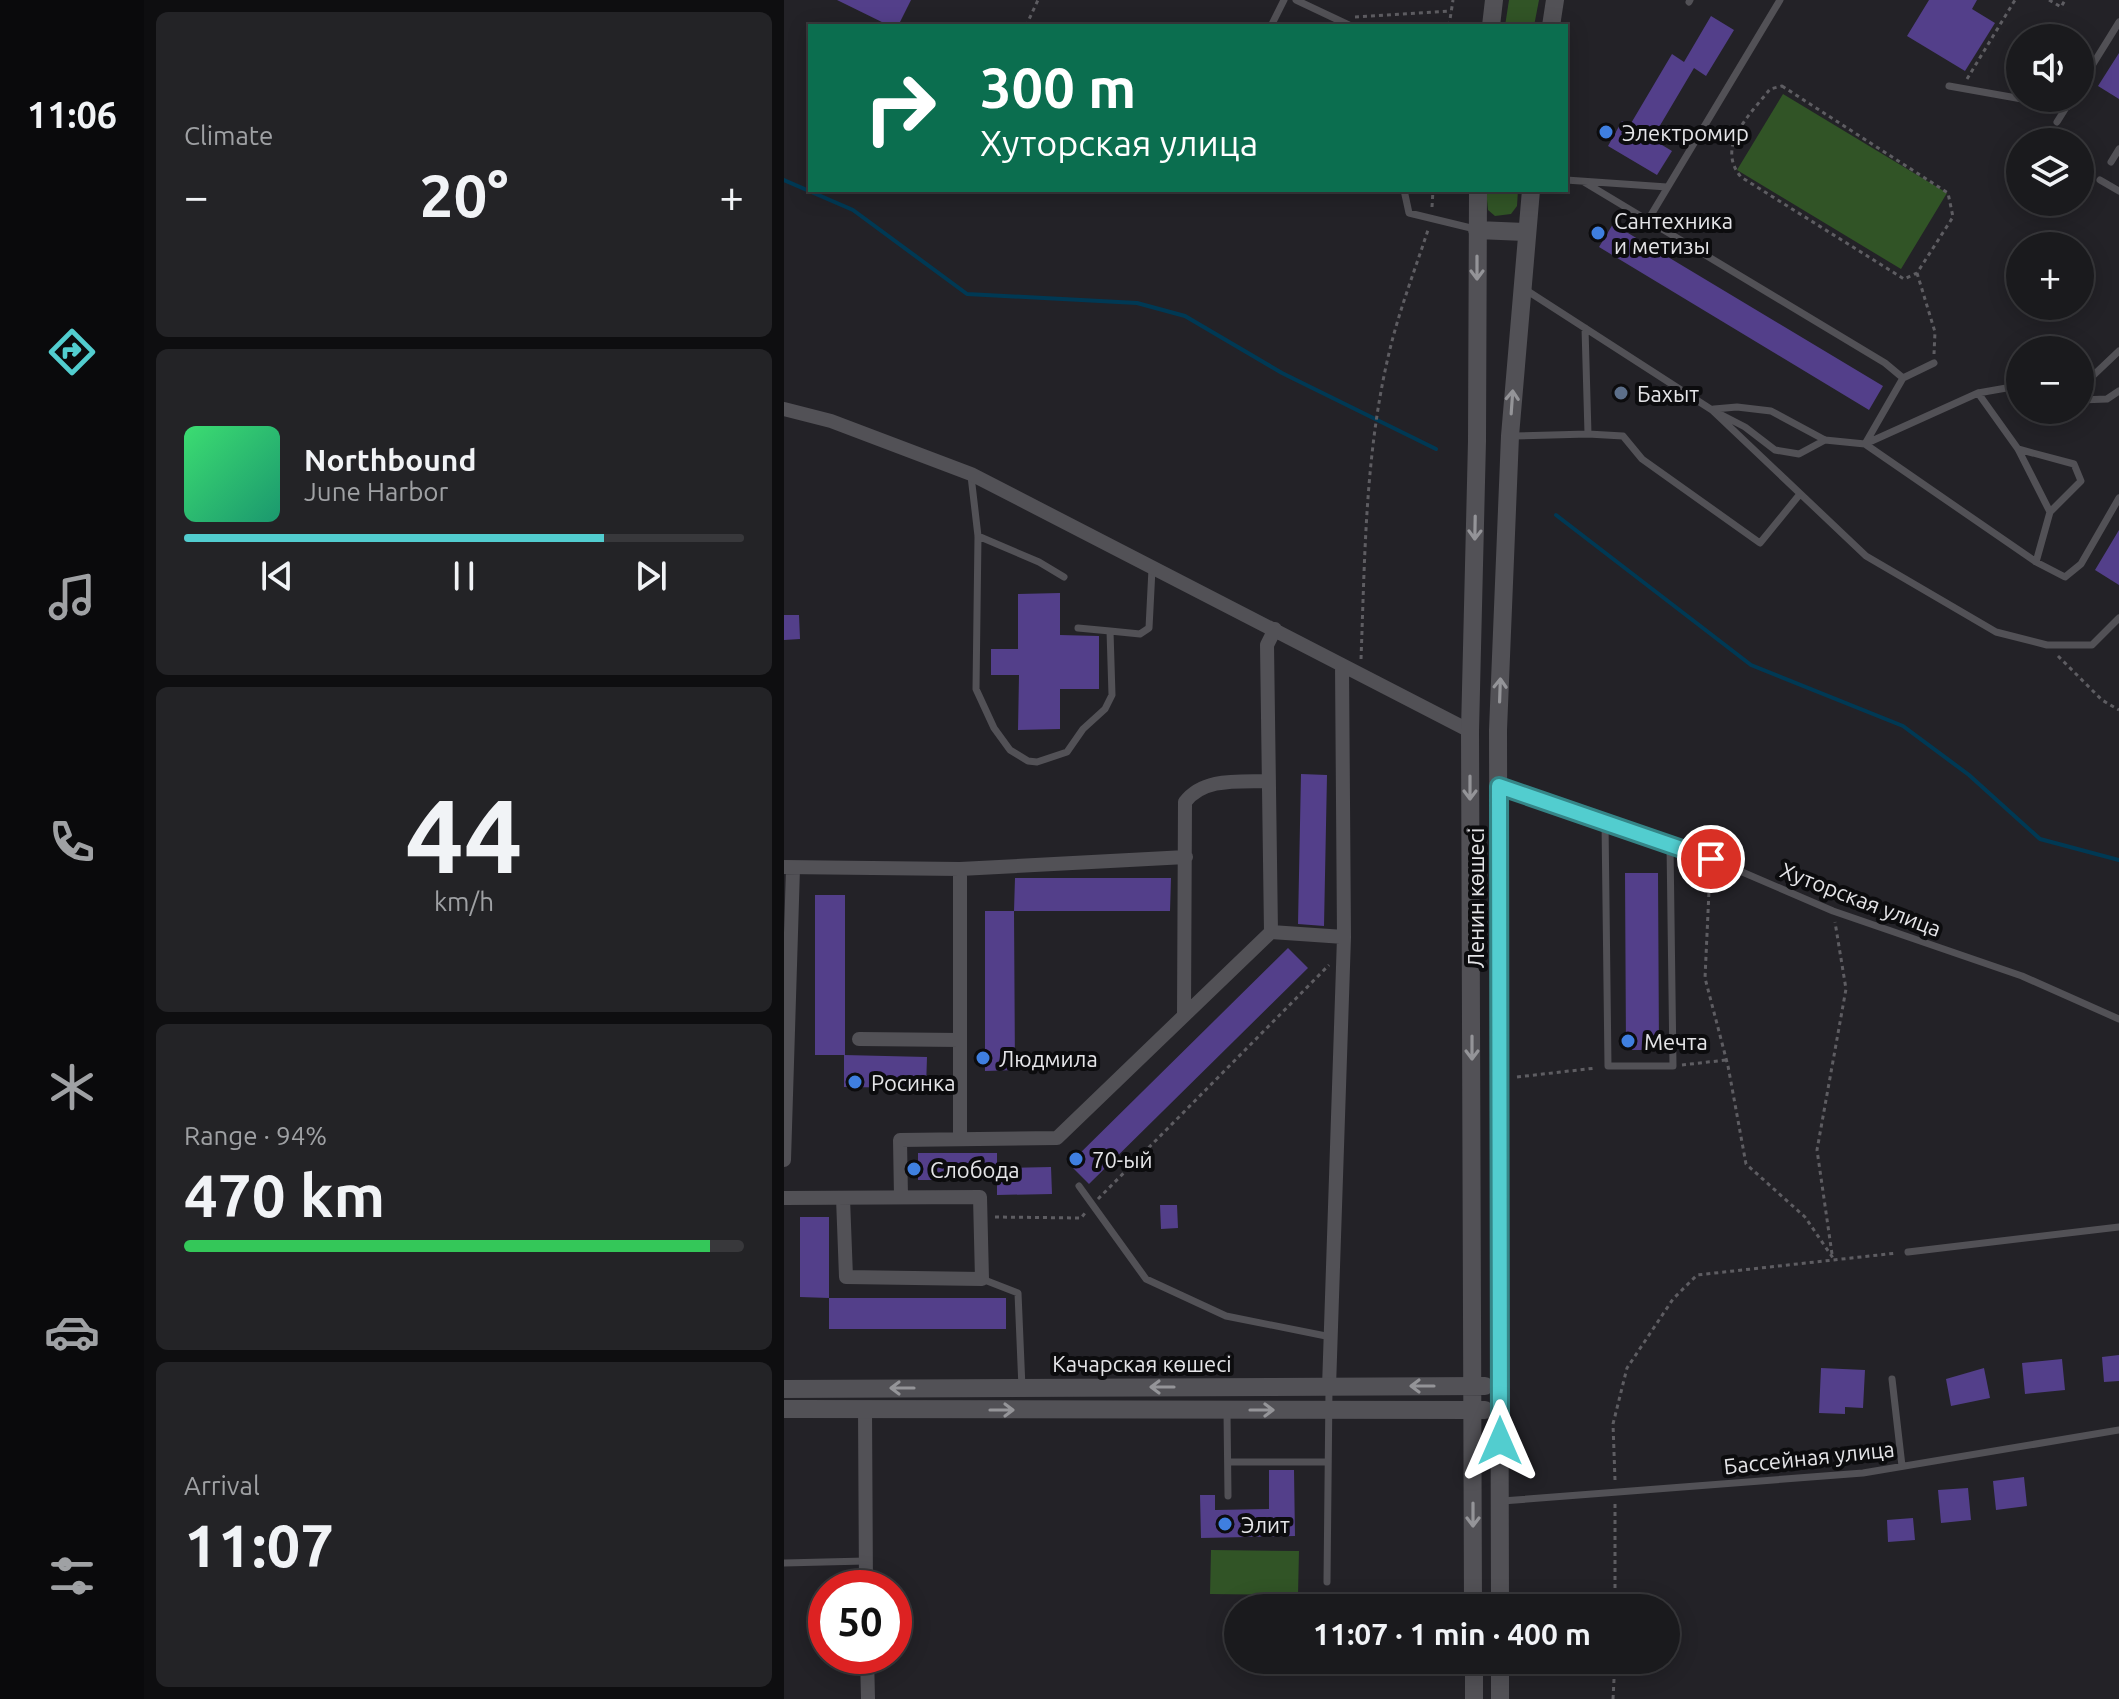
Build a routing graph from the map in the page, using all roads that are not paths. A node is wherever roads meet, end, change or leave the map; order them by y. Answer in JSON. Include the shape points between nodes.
{"nodes":[{"id":1,"x":1284,"y":0,"type":"edge"},
{"id":2,"x":1296,"y":0,"type":"edge"},
{"id":3,"x":1494,"y":0,"type":"edge"},
{"id":4,"x":1555,"y":0,"type":"edge"},
{"id":5,"x":1780,"y":0,"type":"edge"},
{"id":6,"x":2119,"y":22,"type":"edge"},
{"id":7,"x":1272,"y":24,"type":"edge"},
{"id":8,"x":1347,"y":24,"type":"edge"},
{"id":9,"x":1491,"y":24,"type":"edge"},
{"id":10,"x":1551,"y":24,"type":"edge"},
{"id":11,"x":2094,"y":62,"type":"edge"},
{"id":12,"x":1949,"y":86,"type":"dead end"},
{"id":13,"x":2006,"y":96,"type":"edge"},
{"id":14,"x":2064,"y":112,"type":"edge"},
{"id":15,"x":2057,"y":122,"type":"dead end"},
{"id":16,"x":2119,"y":149,"type":"edge"},
{"id":17,"x":2111,"y":162,"type":"dead end"},
{"id":18,"x":1568,"y":180,"type":"edge"},
{"id":19,"x":2100,"y":180,"type":"dead end"},
{"id":20,"x":1584,"y":182,"type":"junction"},
{"id":21,"x":1667,"y":187,"type":"junction"},
{"id":22,"x":2119,"y":191,"type":"edge"},
{"id":23,"x":1404,"y":192,"type":"edge"},
{"id":24,"x":1478,"y":192,"type":"edge"},
{"id":25,"x":1531,"y":192,"type":"edge"},
{"id":26,"x":1648,"y":220,"type":"junction"},
{"id":27,"x":1477,"y":230,"type":"junction"},
{"id":28,"x":1525,"y":232,"type":"junction"},
{"id":29,"x":1521,"y":287,"type":"junction"},
{"id":30,"x":1585,"y":328,"type":"junction"},
{"id":31,"x":2119,"y":351,"type":"edge"},
{"id":32,"x":1934,"y":363,"type":"road end"},
{"id":33,"x":2094,"y":375,"type":"edge"},
{"id":34,"x":1903,"y":378,"type":"junction"},
{"id":35,"x":2006,"y":388,"type":"edge"},
{"id":36,"x":2119,"y":391,"type":"edge"},
{"id":37,"x":1978,"y":393,"type":"junction"},
{"id":38,"x":2094,"y":399,"type":"edge"},
{"id":39,"x":784,"y":409,"type":"edge"},
{"id":40,"x":1712,"y":410,"type":"junction"},
{"id":41,"x":1588,"y":434,"type":"junction"},
{"id":42,"x":1510,"y":436,"type":"junction"},
{"id":43,"x":1825,"y":440,"type":"junction"},
{"id":44,"x":1865,"y":444,"type":"junction"},
{"id":45,"x":2018,"y":449,"type":"junction"},
{"id":46,"x":971,"y":474,"type":"junction"},
{"id":47,"x":1800,"y":494,"type":"junction"},
{"id":48,"x":2119,"y":498,"type":"edge"},
{"id":49,"x":2050,"y":512,"type":"junction"},
{"id":50,"x":978,"y":536,"type":"junction"},
{"id":51,"x":2036,"y":562,"type":"junction"},
{"id":52,"x":1152,"y":568,"type":"junction"},
{"id":53,"x":1064,"y":577,"type":"dead end"},
{"id":54,"x":2119,"y":618,"type":"edge"},
{"id":55,"x":1078,"y":628,"type":"dead end"},
{"id":56,"x":1275,"y":629,"type":"junction"},
{"id":57,"x":1110,"y":631,"type":"junction"},
{"id":58,"x":1342,"y":665,"type":"junction"},
{"id":59,"x":1498,"y":730,"type":"junction"},
{"id":60,"x":1470,"y":731,"type":"junction"},
{"id":61,"x":1269,"y":781,"type":"junction"},
{"id":62,"x":1499,"y":786,"type":"junction"},
{"id":63,"x":1605,"y":822,"type":"junction"},
{"id":64,"x":1670,"y":844,"type":"junction"},
{"id":65,"x":1186,"y":857,"type":"junction"},
{"id":66,"x":789,"y":868,"type":"edge"},
{"id":67,"x":960,"y":869,"type":"junction"},
{"id":68,"x":1271,"y":932,"type":"junction"},
{"id":69,"x":1343,"y":944,"type":"junction"},
{"id":70,"x":1184,"y":1015,"type":"junction"},
{"id":71,"x":2119,"y":1019,"type":"edge"},
{"id":72,"x":859,"y":1039,"type":"dead end"},
{"id":73,"x":960,"y":1040,"type":"junction"},
{"id":74,"x":786,"y":1088,"type":"edge"},
{"id":75,"x":960,"y":1139,"type":"junction"},
{"id":76,"x":785,"y":1154,"type":"edge"},
{"id":77,"x":1079,"y":1186,"type":"dead end"},
{"id":78,"x":901,"y":1197,"type":"junction"},
{"id":79,"x":784,"y":1198,"type":"edge"},
{"id":80,"x":843,"y":1198,"type":"junction"},
{"id":81,"x":2119,"y":1227,"type":"edge"},
{"id":82,"x":1908,"y":1252,"type":"road end"},
{"id":83,"x":982,"y":1279,"type":"junction"},
{"id":84,"x":1331,"y":1337,"type":"junction"},
{"id":85,"x":1892,"y":1379,"type":"dead end"},
{"id":86,"x":1473,"y":1386,"type":"junction"},
{"id":87,"x":1500,"y":1386,"type":"junction"},
{"id":88,"x":1329,"y":1387,"type":"junction"},
{"id":89,"x":1022,"y":1388,"type":"junction"},
{"id":90,"x":784,"y":1389,"type":"edge"},
{"id":91,"x":784,"y":1409,"type":"edge"},
{"id":92,"x":865,"y":1409,"type":"junction"},
{"id":93,"x":1328,"y":1409,"type":"junction"},
{"id":94,"x":1473,"y":1409,"type":"junction"},
{"id":95,"x":1227,"y":1410,"type":"junction"},
{"id":96,"x":1500,"y":1410,"type":"junction"},
{"id":97,"x":2119,"y":1430,"type":"edge"},
{"id":98,"x":1228,"y":1462,"type":"junction"},
{"id":99,"x":1327,"y":1462,"type":"junction"},
{"id":100,"x":1902,"y":1466,"type":"junction"},
{"id":101,"x":1228,"y":1496,"type":"dead end"},
{"id":102,"x":1500,"y":1501,"type":"junction"},
{"id":103,"x":865,"y":1561,"type":"junction"},
{"id":104,"x":784,"y":1563,"type":"edge"},
{"id":105,"x":865,"y":1570,"type":"edge"},
{"id":106,"x":1327,"y":1582,"type":"dead end"},
{"id":107,"x":1473,"y":1594,"type":"edge"},
{"id":108,"x":1500,"y":1594,"type":"edge"},
{"id":109,"x":867,"y":1674,"type":"edge"},
{"id":110,"x":1474,"y":1674,"type":"edge"},
{"id":111,"x":1500,"y":1674,"type":"edge"},
{"id":112,"x":868,"y":1699,"type":"edge"},
{"id":113,"x":1474,"y":1699,"type":"edge"},
{"id":114,"x":1500,"y":1699,"type":"edge"}],
"edges":[{"from":1,"to":7,"type":"lane"},
{"from":2,"to":8,"type":"lane"},
{"from":3,"to":9,"type":"main road"},
{"from":4,"to":10,"type":"main road"},
{"from":5,"to":21,"type":"lane"},
{"from":6,"to":11,"type":"lane"},
{"from":12,"to":13,"type":"lane"},
{"from":14,"to":15,"type":"lane"},
{"from":16,"to":17,"type":"lane"},
{"from":18,"to":20,"type":"lane"},
{"from":19,"to":22,"type":"lane"},
{"from":20,"to":21,"type":"lane"},
{"from":20,"to":26,"type":"lane"},
{"from":21,"to":26,"type":"lane"},
{"from":23,"to":27,"type":"lane","via":[[1409,213]]},
{"from":24,"to":27,"type":"main road","name":"Ленин көшесі"},
{"from":25,"to":28,"type":"main road","name":"Ленин көшесі"},
{"from":26,"to":34,"type":"lane"},
{"from":27,"to":28,"type":"main road"},
{"from":27,"to":60,"type":"main road","name":"Ленин көшесі","one_way":true},
{"from":28,"to":29,"type":"main road","name":"Ленин көшесі"},
{"from":29,"to":30,"type":"lane"},
{"from":42,"to":29,"type":"main road","name":"Ленин көшесі","one_way":true},
{"from":30,"to":40,"type":"lane"},
{"from":30,"to":41,"type":"lane"},
{"from":31,"to":33,"type":"lane"},
{"from":32,"to":34,"type":"lane"},
{"from":34,"to":44,"type":"lane"},
{"from":35,"to":37,"type":"lane"},
{"from":36,"to":38,"type":"lane"},
{"from":37,"to":44,"type":"lane"},
{"from":37,"to":45,"type":"lane"},
{"from":39,"to":46,"type":"street","via":[[831,421]]},
{"from":40,"to":43,"type":"lane","via":[[1771,411]]},
{"from":40,"to":43,"type":"lane","via":[[1775,450],[1799,454]]},
{"from":40,"to":47,"type":"lane"},
{"from":41,"to":42,"type":"lane"},
{"from":41,"to":47,"type":"lane","via":[[1623,436],[1642,459],[1760,543]]},
{"from":59,"to":42,"type":"main road","name":"Ленин көшесі","one_way":true},
{"from":43,"to":44,"type":"lane"},
{"from":44,"to":51,"type":"lane"},
{"from":45,"to":49,"type":"lane"},
{"from":45,"to":49,"type":"lane","via":[[2074,464],[2081,481]]},
{"from":46,"to":50,"type":"lane"},
{"from":46,"to":52,"type":"street"},
{"from":47,"to":54,"type":"lane","via":[[1866,556],[1996,632],[2047,645],[2092,645]]},
{"from":48,"to":51,"type":"lane","via":[[2081,564],[2065,577]]},
{"from":49,"to":51,"type":"lane"},
{"from":50,"to":53,"type":"lane"},
{"from":50,"to":57,"type":"lane","via":[[976,689],[1010,750],[1037,762],[1067,752],[1105,709],[1112,695]]},
{"from":52,"to":56,"type":"street"},
{"from":52,"to":57,"type":"lane","via":[[1149,628],[1140,634]]},
{"from":55,"to":57,"type":"lane"},
{"from":56,"to":58,"type":"street"},
{"from":56,"to":61,"type":"street","via":[[1267,645]]},
{"from":58,"to":60,"type":"street"},
{"from":58,"to":69,"type":"street"},
{"from":59,"to":60,"type":"main road"},
{"from":59,"to":62,"type":"main road","name":"Ленин көшесі"},
{"from":60,"to":86,"type":"main road","name":"Ленин көшесі","one_way":true},
{"from":61,"to":65,"type":"street","via":[[1194,789],[1185,802]]},
{"from":61,"to":68,"type":"street"},
{"from":62,"to":63,"type":"lane","name":"Хуторская улица"},
{"from":62,"to":87,"type":"main road","name":"Ленин көшесі"},
{"from":63,"to":64,"type":"lane","name":"Хуторская улица"},
{"from":63,"to":64,"type":"lane","via":[[1608,1066],[1673,1066]]},
{"from":64,"to":71,"type":"lane","name":"Хуторская улица","via":[[1833,911],[2022,976]]},
{"from":65,"to":67,"type":"street"},
{"from":65,"to":70,"type":"street"},
{"from":66,"to":67,"type":"street"},
{"from":66,"to":74,"type":"street"},
{"from":67,"to":73,"type":"street"},
{"from":68,"to":69,"type":"street"},
{"from":68,"to":70,"type":"street"},
{"from":69,"to":84,"type":"street"},
{"from":70,"to":75,"type":"street","via":[[1057,1138]]},
{"from":72,"to":73,"type":"street"},
{"from":73,"to":75,"type":"street"},
{"from":74,"to":76,"type":"street"},
{"from":75,"to":78,"type":"street","via":[[900,1140]]},
{"from":77,"to":84,"type":"lane","via":[[1146,1279],[1226,1316]]},
{"from":78,"to":80,"type":"street"},
{"from":78,"to":83,"type":"street","via":[[980,1197]]},
{"from":79,"to":80,"type":"street"},
{"from":80,"to":83,"type":"street","via":[[846,1277]]},
{"from":81,"to":82,"type":"lane"},
{"from":83,"to":89,"type":"lane","via":[[1018,1293],[1024,1331]]},
{"from":84,"to":88,"type":"street"},
{"from":85,"to":100,"type":"lane"},
{"from":86,"to":87,"type":"main road","name":"Качарская көшесі"},
{"from":86,"to":88,"type":"main road","name":"Качарская көшесі","one_way":true},
{"from":86,"to":94,"type":"main road","name":"Ленин көшесі"},
{"from":87,"to":96,"type":"main road","name":"Ленин көшесі"},
{"from":88,"to":89,"type":"main road","name":"Качарская көшесі","one_way":true},
{"from":88,"to":93,"type":"lane"},
{"from":89,"to":90,"type":"main road","name":"Качарская көшесі","one_way":true},
{"from":91,"to":92,"type":"main road"},
{"from":92,"to":95,"type":"main road","one_way":true},
{"from":92,"to":103,"type":"street"},
{"from":93,"to":94,"type":"main road"},
{"from":95,"to":93,"type":"main road","one_way":true},
{"from":93,"to":99,"type":"lane"},
{"from":94,"to":96,"type":"main road"},
{"from":94,"to":107,"type":"main road","name":"Ленин көшесі","one_way":true},
{"from":95,"to":98,"type":"lane"},
{"from":96,"to":102,"type":"main road","name":"Ленин көшесі"},
{"from":97,"to":100,"type":"lane","name":"Бассейная улица"},
{"from":98,"to":99,"type":"lane"},
{"from":98,"to":101,"type":"lane"},
{"from":99,"to":106,"type":"lane"},
{"from":100,"to":102,"type":"lane","name":"Бассейная улица"},
{"from":102,"to":108,"type":"main road","name":"Ленин көшесі"},
{"from":103,"to":104,"type":"lane"},
{"from":103,"to":105,"type":"street"},
{"from":109,"to":112,"type":"street"},
{"from":110,"to":113,"type":"main road"},
{"from":111,"to":114,"type":"main road"}]}
